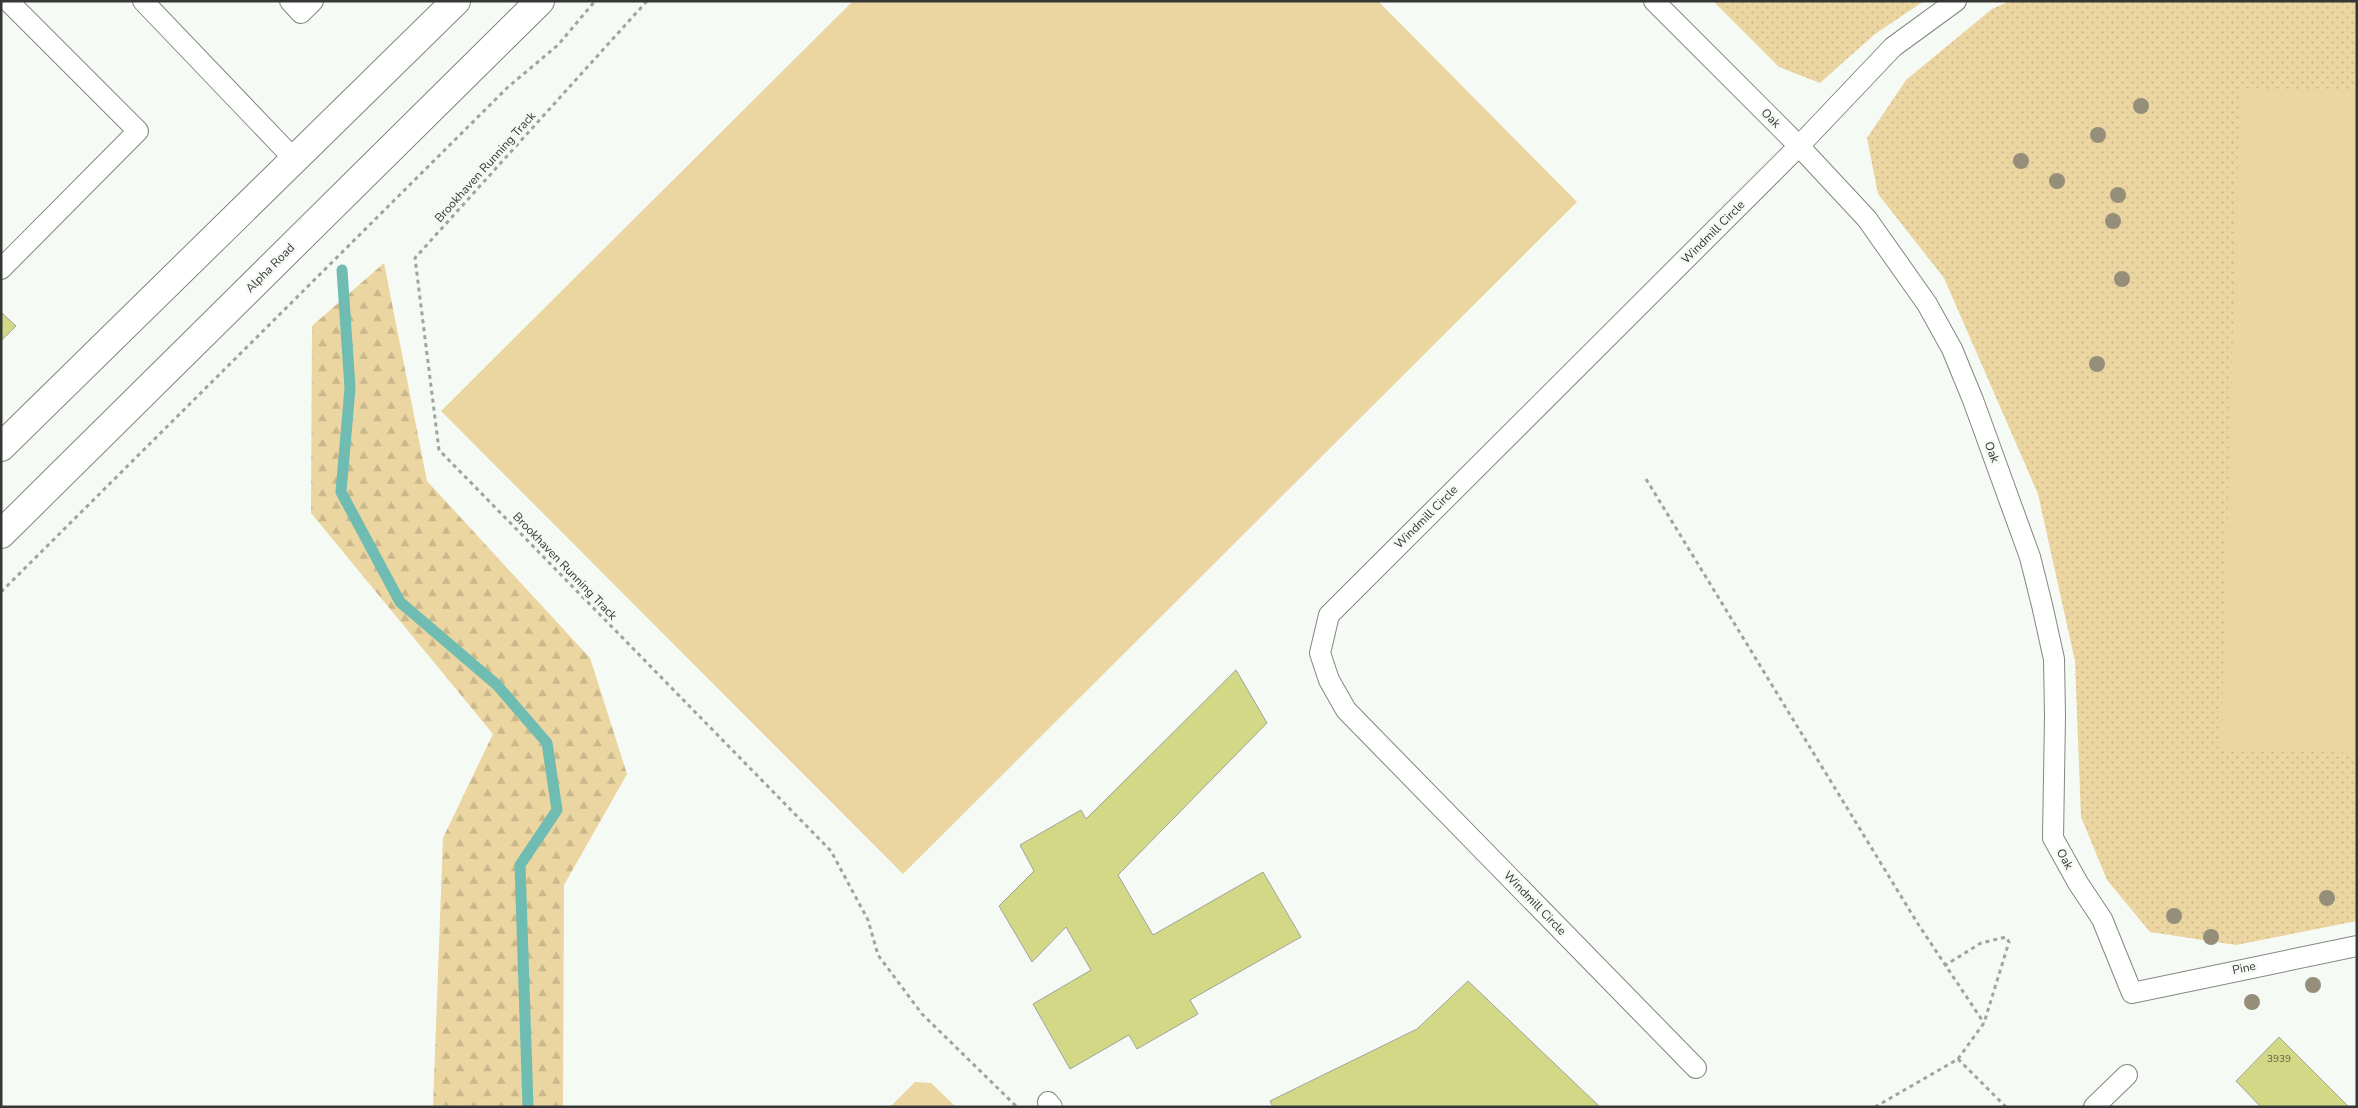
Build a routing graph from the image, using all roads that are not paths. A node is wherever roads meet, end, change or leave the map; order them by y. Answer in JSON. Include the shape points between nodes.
{"nodes":[{"id":1,"x":8,"y":1,"type":"edge"},
{"id":2,"x":143,"y":1,"type":"edge"},
{"id":3,"x":290,"y":1,"type":"edge"},
{"id":4,"x":313,"y":1,"type":"edge"},
{"id":5,"x":456,"y":1,"type":"edge"},
{"id":6,"x":540,"y":1,"type":"edge"},
{"id":7,"x":1654,"y":1,"type":"edge"},
{"id":8,"x":1956,"y":1,"type":"edge"},
{"id":9,"x":1799,"y":146,"type":"junction"},
{"id":10,"x":295,"y":160,"type":"junction"},
{"id":11,"x":1,"y":269,"type":"edge"},
{"id":12,"x":1,"y":446,"type":"edge"},
{"id":13,"x":1,"y":534,"type":"edge"},
{"id":14,"x":2357,"y":946,"type":"edge"},
{"id":15,"x":2132,"y":993,"type":"joint"},
{"id":16,"x":1696,"y":1068,"type":"dead end"},
{"id":17,"x":2127,"y":1075,"type":"dead end"},
{"id":18,"x":2094,"y":1107,"type":"edge"}],
"edges":[{"from":1,"to":11,"type":"lane","via":[[138,131]]},
{"from":2,"to":10,"type":"lane"},
{"from":3,"to":4,"type":"lane","via":[[301,13]]},
{"from":5,"to":10,"type":"street"},
{"from":6,"to":13,"type":"street","name":"Alpha Road"},
{"from":7,"to":9,"type":"lane","name":"Oak"},
{"from":8,"to":9,"type":"lane","name":"Windmill Circle","via":[[1894,47]]},
{"from":9,"to":15,"type":"lane","name":"Oak","via":[[1867,219],[1927,304],[1952,349],[1973,400],[2030,557],[2054,659],[2053,838],[2102,919]]},
{"from":9,"to":16,"type":"lane","name":"Windmill Circle","via":[[1329,615],[1320,653],[1329,680],[1346,710]]},
{"from":10,"to":12,"type":"street"},
{"from":14,"to":15,"type":"lane","name":"Pine"},
{"from":17,"to":18,"type":"lane"}]}
